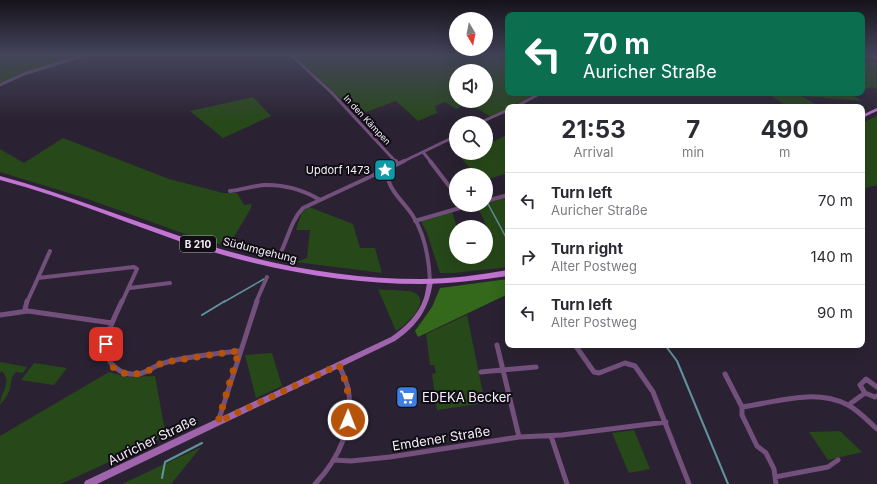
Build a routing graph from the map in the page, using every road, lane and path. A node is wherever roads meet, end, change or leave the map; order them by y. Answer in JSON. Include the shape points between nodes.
{"nodes":[{"id":1,"x":18,"y":77,"type":"edge"},
{"id":2,"x":316,"y":77,"type":"edge"},
{"id":3,"x":0,"y":85,"type":"edge"},
{"id":4,"x":535,"y":96,"type":"edge"},
{"id":5,"x":521,"y":104,"type":"edge"},
{"id":6,"x":877,"y":109,"type":"edge"},
{"id":7,"x":505,"y":111,"type":"edge"},
{"id":8,"x":865,"y":115,"type":"edge"},
{"id":9,"x":493,"y":117,"type":"edge"},
{"id":10,"x":449,"y":139,"type":"edge"},
{"id":11,"x":423,"y":152,"type":"junction"},
{"id":12,"x":398,"y":164,"type":"junction"},
{"id":13,"x":387,"y":174,"type":"junction"},
{"id":14,"x":0,"y":178,"type":"edge"},
{"id":15,"x":449,"y":186,"type":"edge"},
{"id":16,"x":230,"y":191,"type":"dead end"},
{"id":17,"x":505,"y":196,"type":"edge"},
{"id":18,"x":493,"y":199,"type":"edge"},
{"id":19,"x":320,"y":200,"type":"junction"},
{"id":20,"x":449,"y":211,"type":"edge"},
{"id":21,"x":415,"y":221,"type":"junction"},
{"id":22,"x":50,"y":251,"type":"dead end"},
{"id":23,"x":280,"y":254,"type":"dead end"},
{"id":24,"x":505,"y":273,"type":"edge"},
{"id":25,"x":38,"y":278,"type":"junction"},
{"id":26,"x":267,"y":278,"type":"dead end"},
{"id":27,"x":430,"y":281,"type":"junction"},
{"id":28,"x":170,"y":283,"type":"dead end"},
{"id":29,"x":130,"y":288,"type":"junction"},
{"id":30,"x":28,"y":310,"type":"junction"},
{"id":31,"x":0,"y":315,"type":"edge"},
{"id":32,"x":112,"y":323,"type":"junction"},
{"id":33,"x":497,"y":345,"type":"dead end"},
{"id":34,"x":577,"y":348,"type":"edge"},
{"id":35,"x":239,"y":351,"type":"junction"},
{"id":36,"x":339,"y":365,"type":"junction"},
{"id":37,"x":536,"y":367,"type":"dead end"},
{"id":38,"x":502,"y":369,"type":"junction"},
{"id":39,"x":481,"y":372,"type":"dead end"},
{"id":40,"x":725,"y":374,"type":"dead end"},
{"id":41,"x":877,"y":387,"type":"edge"},
{"id":42,"x":865,"y":393,"type":"junction"},
{"id":43,"x":877,"y":396,"type":"edge"},
{"id":44,"x":850,"y":406,"type":"junction"},
{"id":45,"x":742,"y":408,"type":"junction"},
{"id":46,"x":218,"y":422,"type":"junction"},
{"id":47,"x":666,"y":422,"type":"junction"},
{"id":48,"x":877,"y":429,"type":"edge"},
{"id":49,"x":551,"y":436,"type":"junction"},
{"id":50,"x":519,"y":437,"type":"junction"},
{"id":51,"x":334,"y":460,"type":"junction"},
{"id":52,"x":838,"y":460,"type":"dead end"},
{"id":53,"x":774,"y":478,"type":"junction"},
{"id":54,"x":88,"y":484,"type":"edge"},
{"id":55,"x":315,"y":484,"type":"edge"},
{"id":56,"x":567,"y":484,"type":"edge"},
{"id":57,"x":689,"y":484,"type":"edge"},
{"id":58,"x":776,"y":484,"type":"edge"}],
"edges":[{"from":1,"to":3,"type":"street"},
{"from":2,"to":12,"type":"street","name":"In den Kämpen","via":[[355,115]]},
{"from":4,"to":5,"type":"street"},
{"from":6,"to":8,"type":"main road"},
{"from":7,"to":9,"type":"street"},
{"from":10,"to":11,"type":"street"},
{"from":11,"to":12,"type":"street"},
{"from":11,"to":15,"type":"street"},
{"from":12,"to":13,"type":"street"},
{"from":13,"to":19,"type":"street","via":[[376,174]]},
{"from":13,"to":21,"type":"street","via":[[388,183],[410,210]]},
{"from":14,"to":27,"type":"main road","name":"Südumgehung","number":"B 210","via":[[47,191],[209,247],[273,265],[349,278]]},
{"from":16,"to":19,"type":"street","via":[[273,185],[304,192]]},
{"from":17,"to":18,"type":"street"},
{"from":19,"to":23,"type":"street","via":[[299,211]]},
{"from":20,"to":21,"type":"street"},
{"from":21,"to":27,"type":"street","via":[[429,259]]},
{"from":22,"to":25,"type":"street"},
{"from":24,"to":27,"type":"main road","number":"B 210"},
{"from":25,"to":29,"type":"street","via":[[134,267],[137,269]]},
{"from":25,"to":30,"type":"street","via":[[25,308]]},
{"from":26,"to":35,"type":"street"},
{"from":27,"to":36,"type":"street","name":"Auricher Straße","via":[[424,308],[412,325],[393,339]]},
{"from":28,"to":29,"type":"street"},
{"from":29,"to":32,"type":"street"},
{"from":30,"to":31,"type":"street"},
{"from":30,"to":32,"type":"street"},
{"from":32,"to":35,"type":"street","via":[[105,354],[109,364],[115,369],[133,374],[148,371],[162,363]]},
{"from":33,"to":38,"type":"street"},
{"from":34,"to":47,"type":"street","via":[[594,372],[599,373],[625,363],[635,366],[653,392]]},
{"from":35,"to":46,"type":"street"},
{"from":36,"to":46,"type":"street","name":"Auricher Straße"},
{"from":36,"to":51,"type":"street","via":[[348,386],[349,411],[347,429]]},
{"from":37,"to":38,"type":"street"},
{"from":38,"to":39,"type":"street"},
{"from":38,"to":50,"type":"street"},
{"from":40,"to":45,"type":"street"},
{"from":41,"to":42,"type":"street","via":[[866,379],[860,385]]},
{"from":42,"to":43,"type":"street"},
{"from":42,"to":44,"type":"street"},
{"from":44,"to":45,"type":"street","via":[[834,399],[804,396]]},
{"from":44,"to":48,"type":"street"},
{"from":45,"to":53,"type":"street","via":[[742,415],[757,446],[766,453],[772,464]]},
{"from":46,"to":54,"type":"street","name":"Auricher Straße"},
{"from":47,"to":49,"type":"street","name":"Emdener Straße"},
{"from":47,"to":57,"type":"street"},
{"from":49,"to":50,"type":"street","name":"Emdener Straße"},
{"from":49,"to":56,"type":"street"},
{"from":50,"to":51,"type":"street","name":"Emdener Straße","via":[[390,457]]},
{"from":51,"to":55,"type":"street"},
{"from":52,"to":53,"type":"street","via":[[828,467]]},
{"from":53,"to":58,"type":"street"}]}
